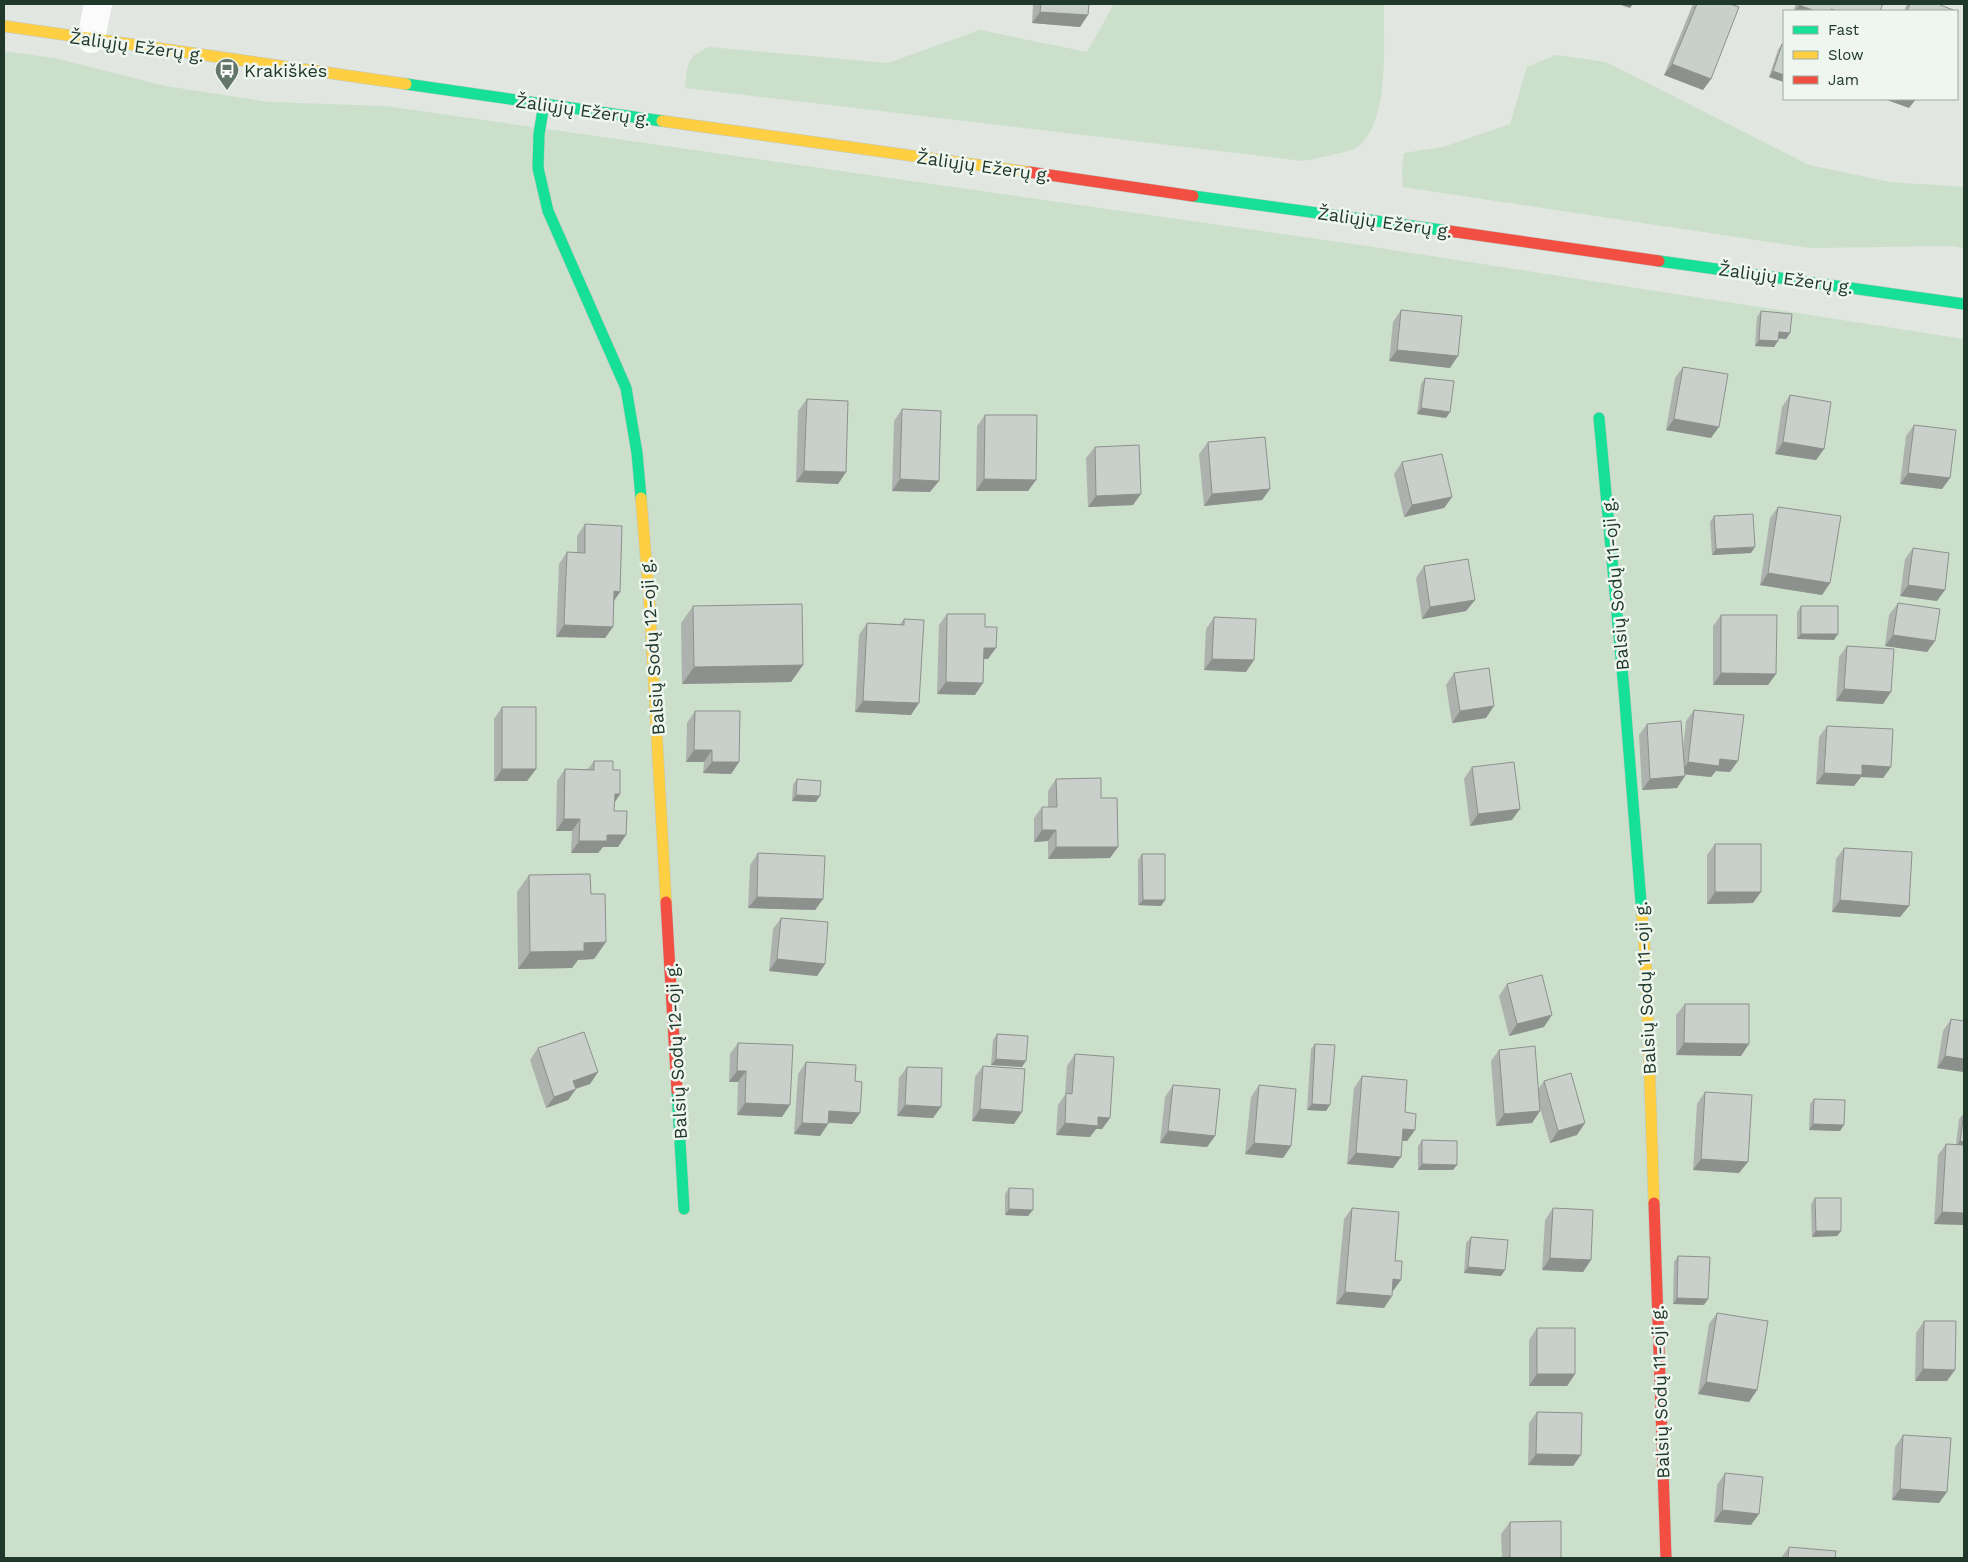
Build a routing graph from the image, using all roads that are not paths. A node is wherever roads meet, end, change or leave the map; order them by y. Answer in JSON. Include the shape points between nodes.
{"nodes":[{"id":1,"x":98,"y":4,"type":"edge"},
{"id":2,"x":4,"y":26,"type":"edge"},
{"id":3,"x":91,"y":39,"type":"junction"},
{"id":4,"x":544,"y":104,"type":"junction"},
{"id":5,"x":1964,"y":304,"type":"edge"},
{"id":6,"x":1599,"y":418,"type":"dead end"},
{"id":7,"x":684,"y":1209,"type":"dead end"},
{"id":8,"x":1666,"y":1558,"type":"edge"}],
"edges":[{"from":1,"to":3,"type":"street"},
{"from":2,"to":3,"type":"street","name":"Žaliųjų Ežerų g."},
{"from":3,"to":4,"type":"street","name":"Žaliųjų Ežerų g."},
{"from":4,"to":5,"type":"street","name":"Žaliųjų Ežerų g."},
{"from":4,"to":7,"type":"street","name":"Balsių Sodų 12-oji g.","via":[[538,168],[548,210],[626,388],[637,453],[651,625]]},
{"from":6,"to":8,"type":"street","name":"Balsių Sodų 11-oji g.","via":[[1646,967]]}]}
